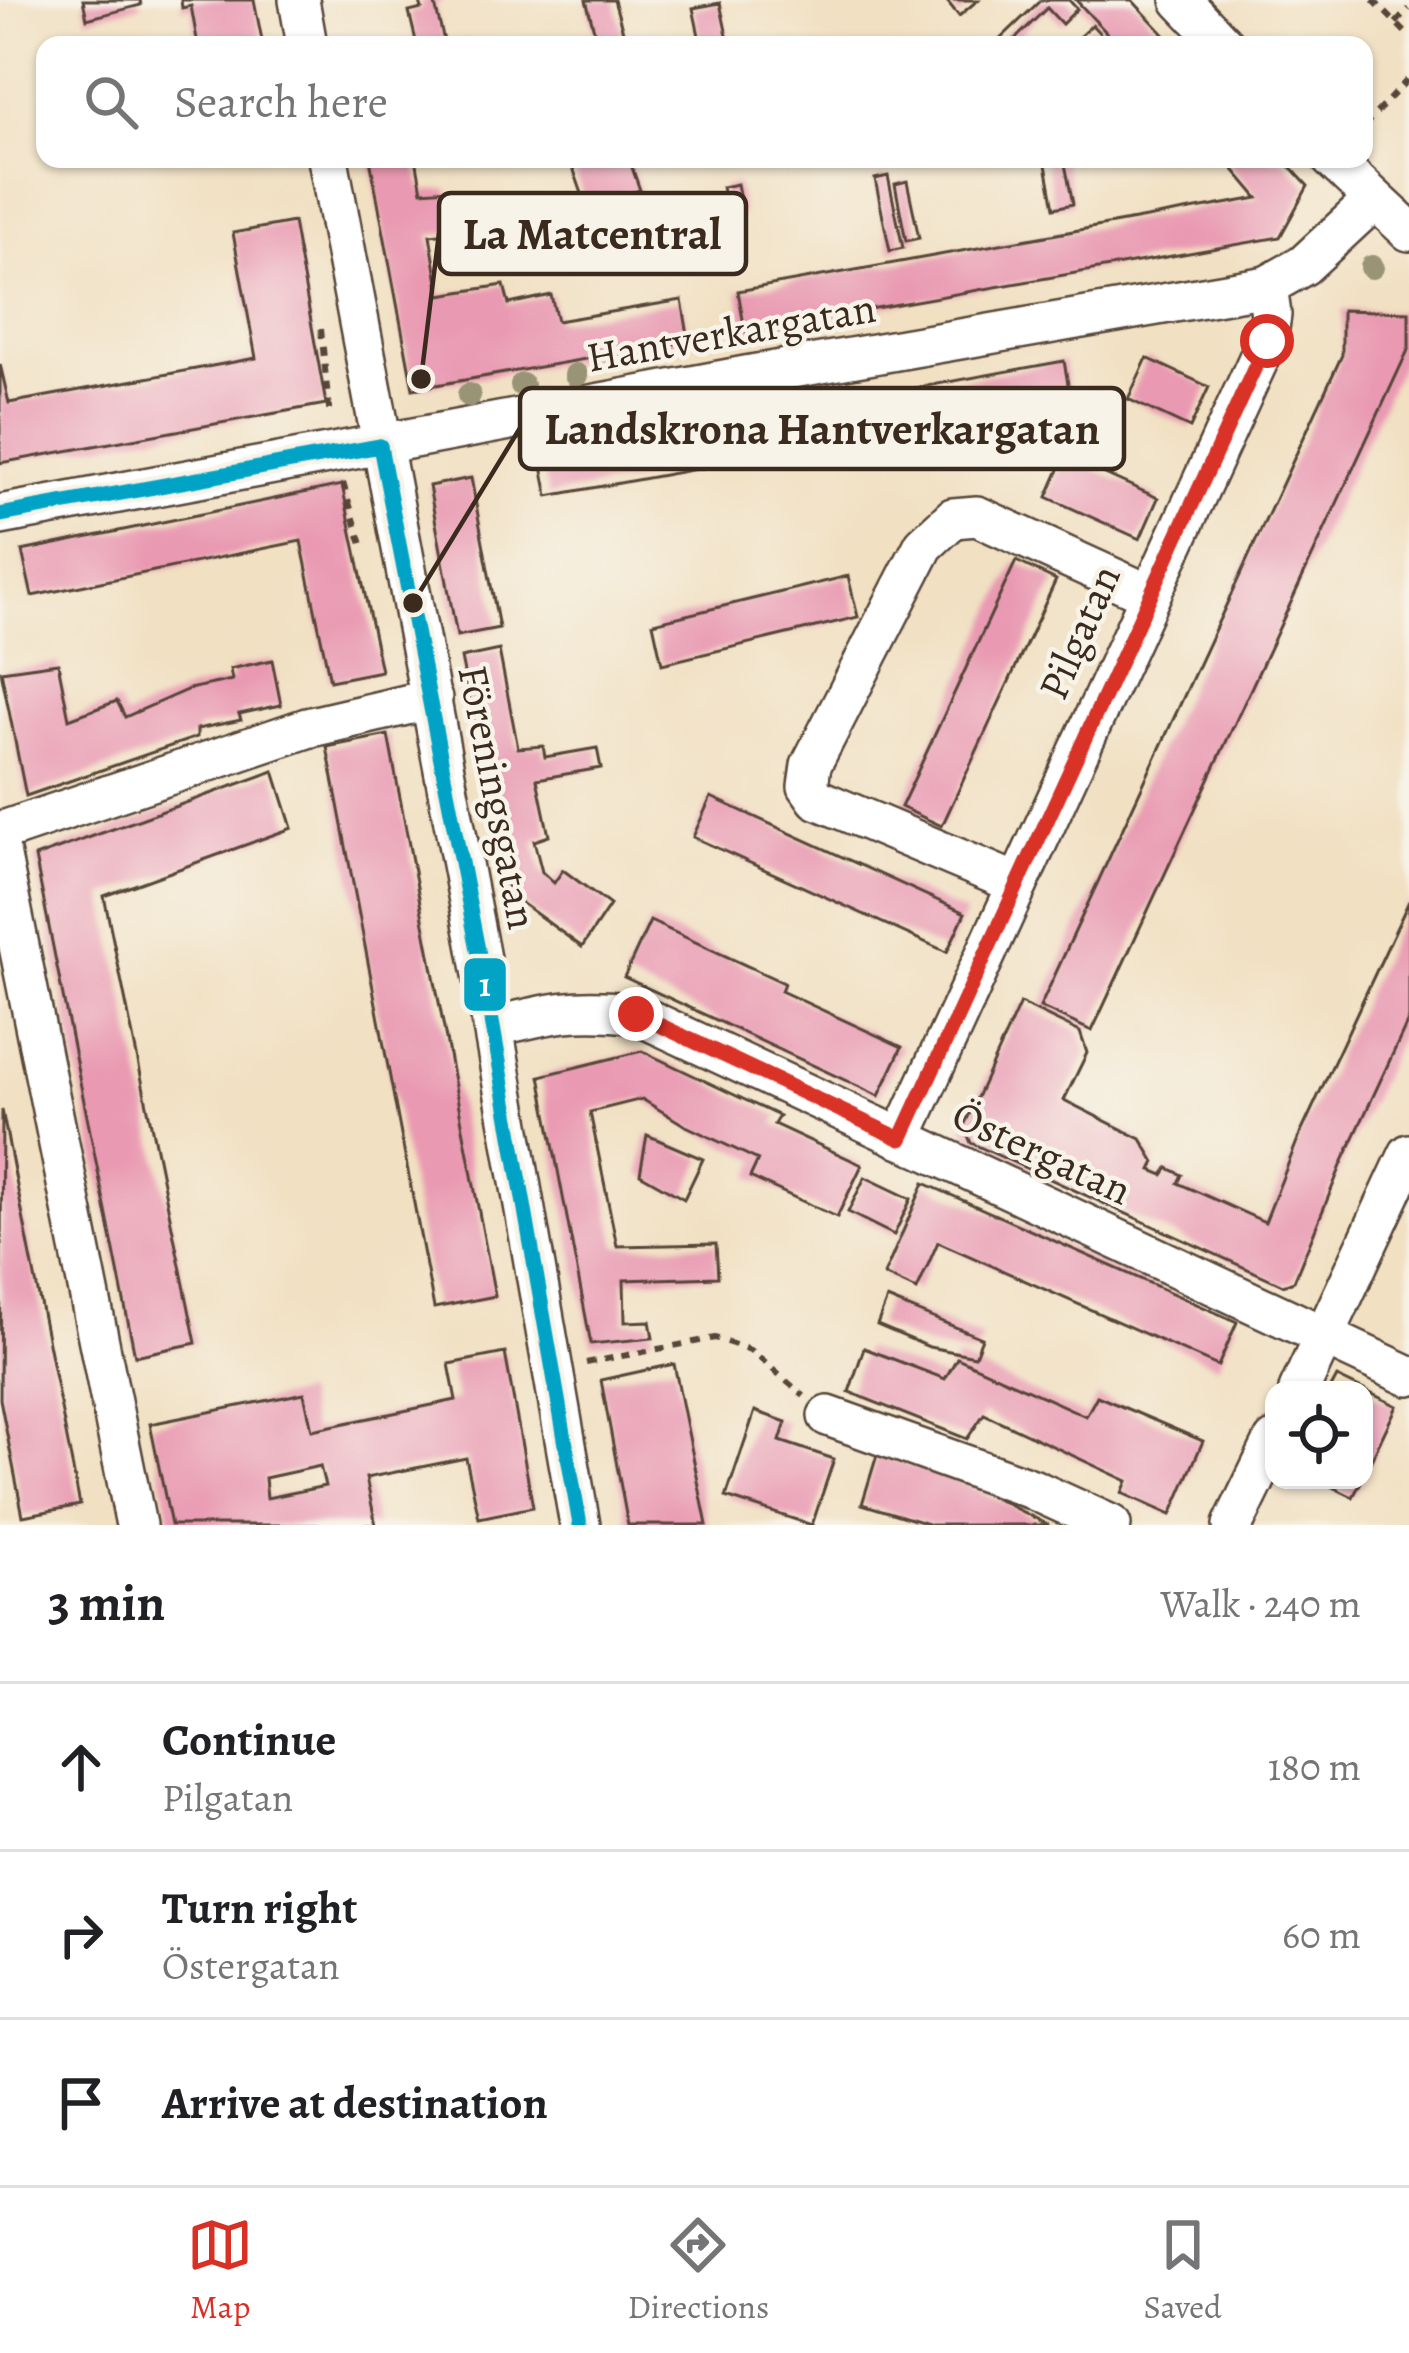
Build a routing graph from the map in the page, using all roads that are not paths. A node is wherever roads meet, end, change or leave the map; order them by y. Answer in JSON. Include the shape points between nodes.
{"nodes":[{"id":1,"x":299,"y":0,"type":"edge"},
{"id":2,"x":1181,"y":0,"type":"edge"},
{"id":3,"x":305,"y":36,"type":"edge"},
{"id":4,"x":1215,"y":36,"type":"edge"},
{"id":5,"x":330,"y":168,"type":"edge"},
{"id":6,"x":1341,"y":168,"type":"edge"},
{"id":7,"x":1373,"y":201,"type":"junction"},
{"id":8,"x":1409,"y":231,"type":"edge"},
{"id":9,"x":1267,"y":286,"type":"junction"},
{"id":10,"x":380,"y":446,"type":"junction"},
{"id":11,"x":0,"y":515,"type":"edge"},
{"id":12,"x":1148,"y":594,"type":"junction"},
{"id":13,"x":432,"y":699,"type":"junction"},
{"id":14,"x":0,"y":832,"type":"edge"},
{"id":15,"x":0,"y":852,"type":"edge"},
{"id":16,"x":1018,"y":884,"type":"junction"},
{"id":17,"x":493,"y":1027,"type":"junction"},
{"id":18,"x":901,"y":1139,"type":"junction"},
{"id":19,"x":1409,"y":1154,"type":"edge"},
{"id":20,"x":1325,"y":1337,"type":"junction"},
{"id":21,"x":1409,"y":1376,"type":"edge"},
{"id":22,"x":1303,"y":1381,"type":"edge"},
{"id":23,"x":828,"y":1416,"type":"road end"},
{"id":24,"x":1265,"y":1459,"type":"edge"},
{"id":25,"x":136,"y":1525,"type":"edge"},
{"id":26,"x":580,"y":1525,"type":"edge"},
{"id":27,"x":1111,"y":1525,"type":"edge"},
{"id":28,"x":1233,"y":1525,"type":"edge"}],
"edges":[{"from":1,"to":3,"type":"street"},
{"from":2,"to":4,"type":"street"},
{"from":5,"to":10,"type":"street","name":"Föreningsgatan"},
{"from":6,"to":7,"type":"street"},
{"from":7,"to":8,"type":"street"},
{"from":7,"to":9,"type":"street","via":[[1304,265]]},
{"from":9,"to":10,"type":"street","name":"Hantverkargatan"},
{"from":9,"to":12,"type":"street","name":"Pilgatan","via":[[1267,341]]},
{"from":10,"to":11,"type":"street","name":"Hantverkargatan"},
{"from":10,"to":13,"type":"street","name":"Föreningsgatan"},
{"from":12,"to":16,"type":"street","name":"Pilgatan"},
{"from":12,"to":16,"type":"street","via":[[976,516],[953,518],[923,544],[811,765],[808,786],[817,799]]},
{"from":13,"to":14,"type":"street","via":[[307,728]]},
{"from":13,"to":17,"type":"street","name":"Föreningsgatan"},
{"from":15,"to":25,"type":"street"},
{"from":16,"to":18,"type":"street","name":"Pilgatan"},
{"from":17,"to":18,"type":"street","name":"Östergatan","via":[[572,1010],[636,1014]]},
{"from":17,"to":26,"type":"street","name":"Föreningsgatan"},
{"from":18,"to":20,"type":"street","name":"Östergatan"},
{"from":19,"to":20,"type":"street"},
{"from":20,"to":21,"type":"street","name":"Östergatan"},
{"from":20,"to":22,"type":"street"},
{"from":23,"to":27,"type":"street"},
{"from":24,"to":28,"type":"street"}]}
